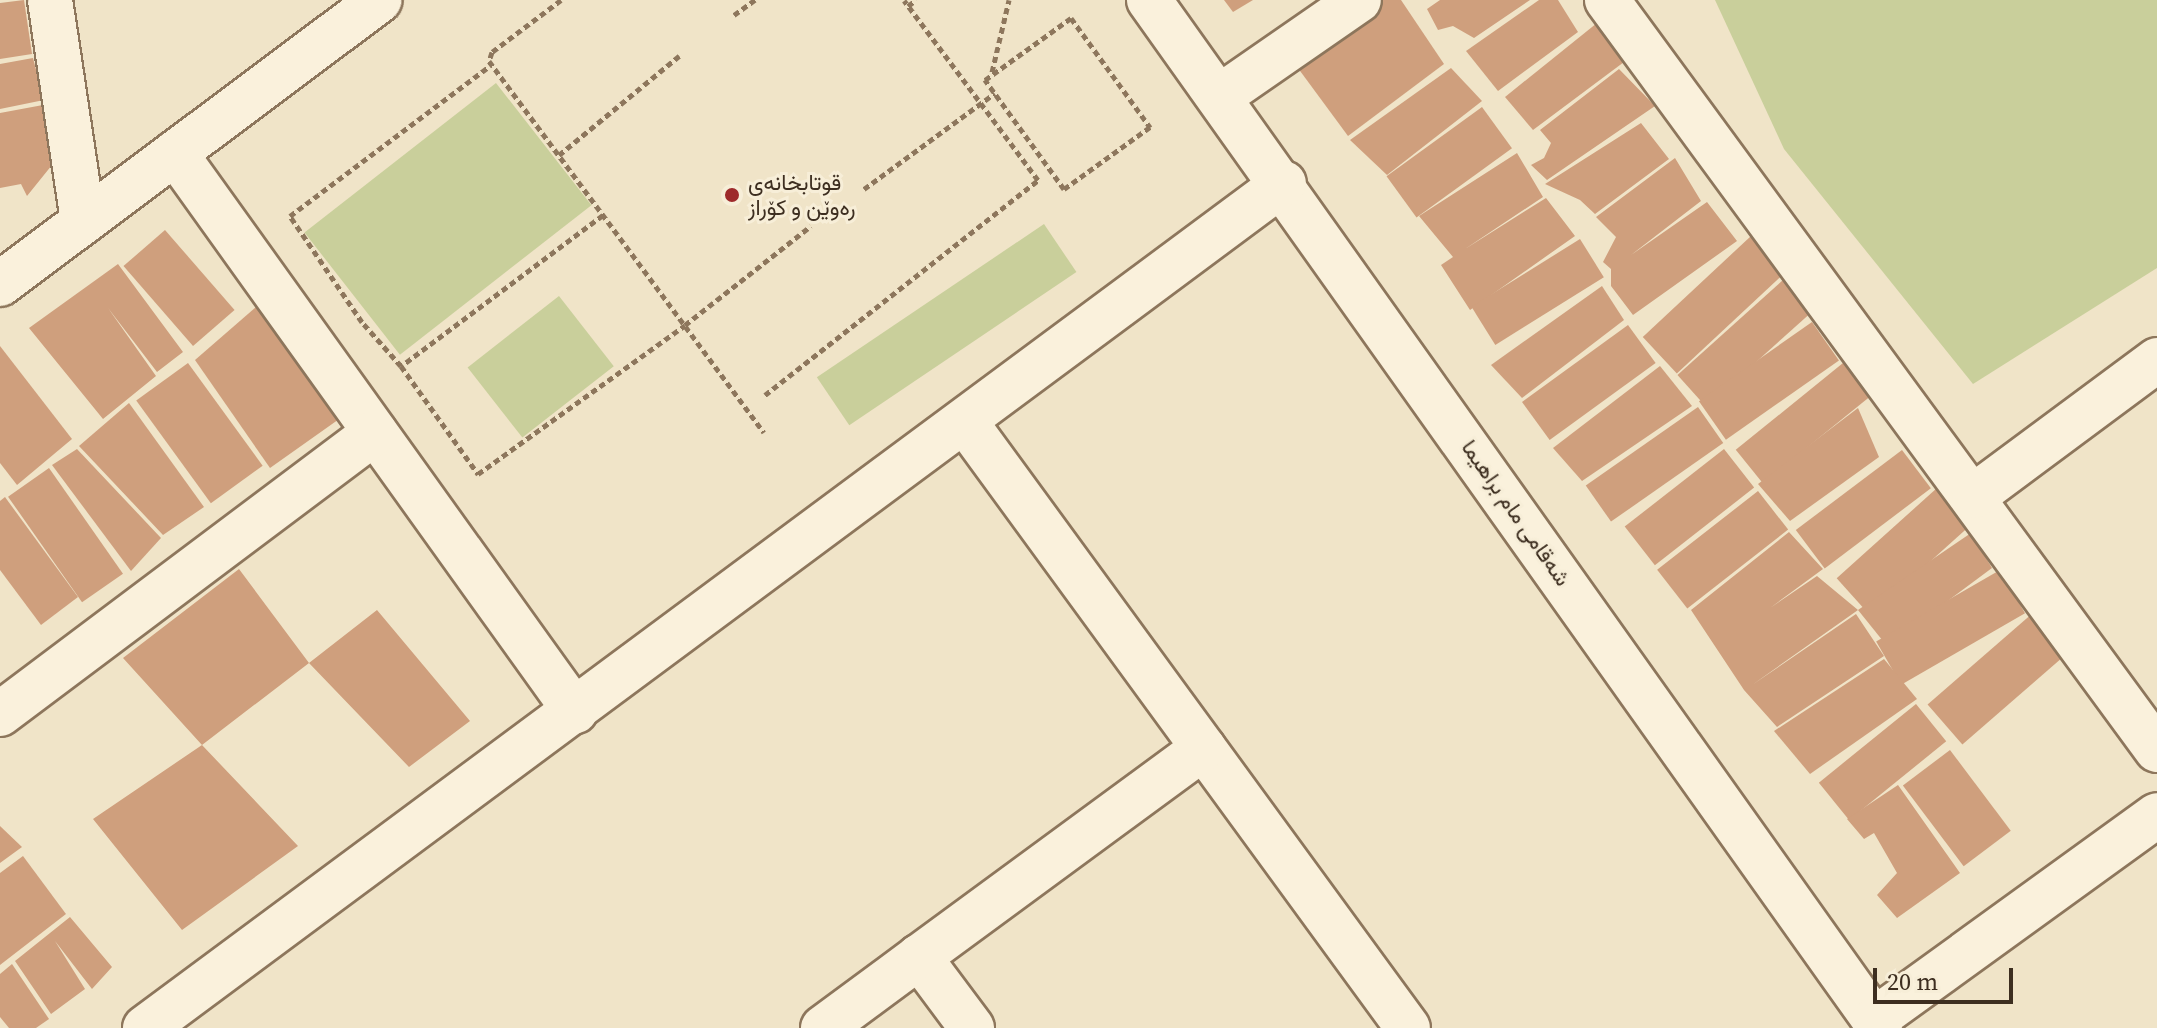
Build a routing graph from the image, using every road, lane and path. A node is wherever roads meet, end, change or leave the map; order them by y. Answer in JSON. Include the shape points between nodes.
{"nodes":[{"id":1,"x":50,"y":0,"type":"edge"},
{"id":2,"x":380,"y":0,"type":"edge"},
{"id":3,"x":561,"y":0,"type":"edge"},
{"id":4,"x":755,"y":0,"type":"edge"},
{"id":5,"x":916,"y":0,"type":"edge"},
{"id":6,"x":1009,"y":0,"type":"edge"},
{"id":7,"x":1149,"y":0,"type":"edge"},
{"id":8,"x":1359,"y":0,"type":"edge"},
{"id":9,"x":1607,"y":0,"type":"edge"},
{"id":10,"x":906,"y":3,"type":"edge"},
{"id":11,"x":734,"y":15,"type":"dead end"},
{"id":12,"x":679,"y":56,"type":"dead end"},
{"id":13,"x":491,"y":65,"type":"junction"},
{"id":14,"x":992,"y":73,"type":"junction"},
{"id":15,"x":995,"y":93,"type":"junction"},
{"id":16,"x":1219,"y":97,"type":"junction"},
{"id":17,"x":980,"y":104,"type":"junction"},
{"id":18,"x":175,"y":153,"type":"junction"},
{"id":19,"x":559,"y":155,"type":"junction"},
{"id":20,"x":1284,"y":183,"type":"junction"},
{"id":21,"x":864,"y":189,"type":"dead end"},
{"id":22,"x":603,"y":215,"type":"junction"},
{"id":23,"x":83,"y":222,"type":"junction"},
{"id":24,"x":811,"y":226,"type":"dead end"},
{"id":25,"x":0,"y":284,"type":"edge"},
{"id":26,"x":685,"y":325,"type":"junction"},
{"id":27,"x":2157,"y":360,"type":"edge"},
{"id":28,"x":401,"y":366,"type":"junction"},
{"id":29,"x":765,"y":395,"type":"dead end"},
{"id":30,"x":966,"y":423,"type":"junction"},
{"id":31,"x":375,"y":432,"type":"junction"},
{"id":32,"x":764,"y":432,"type":"dead end"},
{"id":33,"x":1974,"y":496,"type":"junction"},
{"id":34,"x":575,"y":711,"type":"junction"},
{"id":35,"x":0,"y":714,"type":"edge"},
{"id":36,"x":1203,"y":748,"type":"junction"},
{"id":37,"x":2157,"y":750,"type":"edge"},
{"id":38,"x":2157,"y":815,"type":"edge"},
{"id":39,"x":919,"y":957,"type":"junction"},
{"id":40,"x":1877,"y":1024,"type":"edge"},
{"id":41,"x":145,"y":1028,"type":"edge"},
{"id":42,"x":823,"y":1028,"type":"edge"},
{"id":43,"x":972,"y":1028,"type":"edge"},
{"id":44,"x":1408,"y":1028,"type":"edge"}],
"edges":[{"from":1,"to":23,"type":"street"},
{"from":2,"to":18,"type":"street"},
{"from":3,"to":13,"type":"path","via":[[492,52]]},
{"from":4,"to":11,"type":"path"},
{"from":5,"to":10,"type":"path"},
{"from":6,"to":14,"type":"path"},
{"from":7,"to":16,"type":"street","name":"شەقامی مام براهیما"},
{"from":8,"to":16,"type":"street"},
{"from":9,"to":33,"type":"street"},
{"from":10,"to":17,"type":"path"},
{"from":12,"to":19,"type":"path"},
{"from":13,"to":19,"type":"path"},
{"from":13,"to":28,"type":"path","via":[[290,216],[362,322]]},
{"from":14,"to":15,"type":"path","via":[[985,80]]},
{"from":14,"to":15,"type":"path","via":[[1071,18],[1150,127],[1064,189]]},
{"from":15,"to":17,"type":"path"},
{"from":16,"to":20,"type":"street","name":"شەقامی مام براهیما"},
{"from":17,"to":21,"type":"path"},
{"from":17,"to":29,"type":"path","via":[[1038,180]]},
{"from":18,"to":23,"type":"street"},
{"from":18,"to":31,"type":"street"},
{"from":19,"to":22,"type":"path"},
{"from":20,"to":30,"type":"street"},
{"from":20,"to":40,"type":"street","name":"شەقامی مام براهیما"},
{"from":22,"to":26,"type":"path"},
{"from":22,"to":28,"type":"path"},
{"from":23,"to":25,"type":"street"},
{"from":24,"to":26,"type":"path"},
{"from":26,"to":28,"type":"path","via":[[478,474]]},
{"from":26,"to":32,"type":"path"},
{"from":27,"to":33,"type":"street"},
{"from":30,"to":34,"type":"street"},
{"from":30,"to":36,"type":"street"},
{"from":31,"to":34,"type":"street"},
{"from":31,"to":35,"type":"street"},
{"from":33,"to":37,"type":"street"},
{"from":34,"to":41,"type":"street"},
{"from":36,"to":39,"type":"street"},
{"from":36,"to":44,"type":"street"},
{"from":38,"to":40,"type":"street"},
{"from":39,"to":42,"type":"street"},
{"from":39,"to":43,"type":"street"}]}
